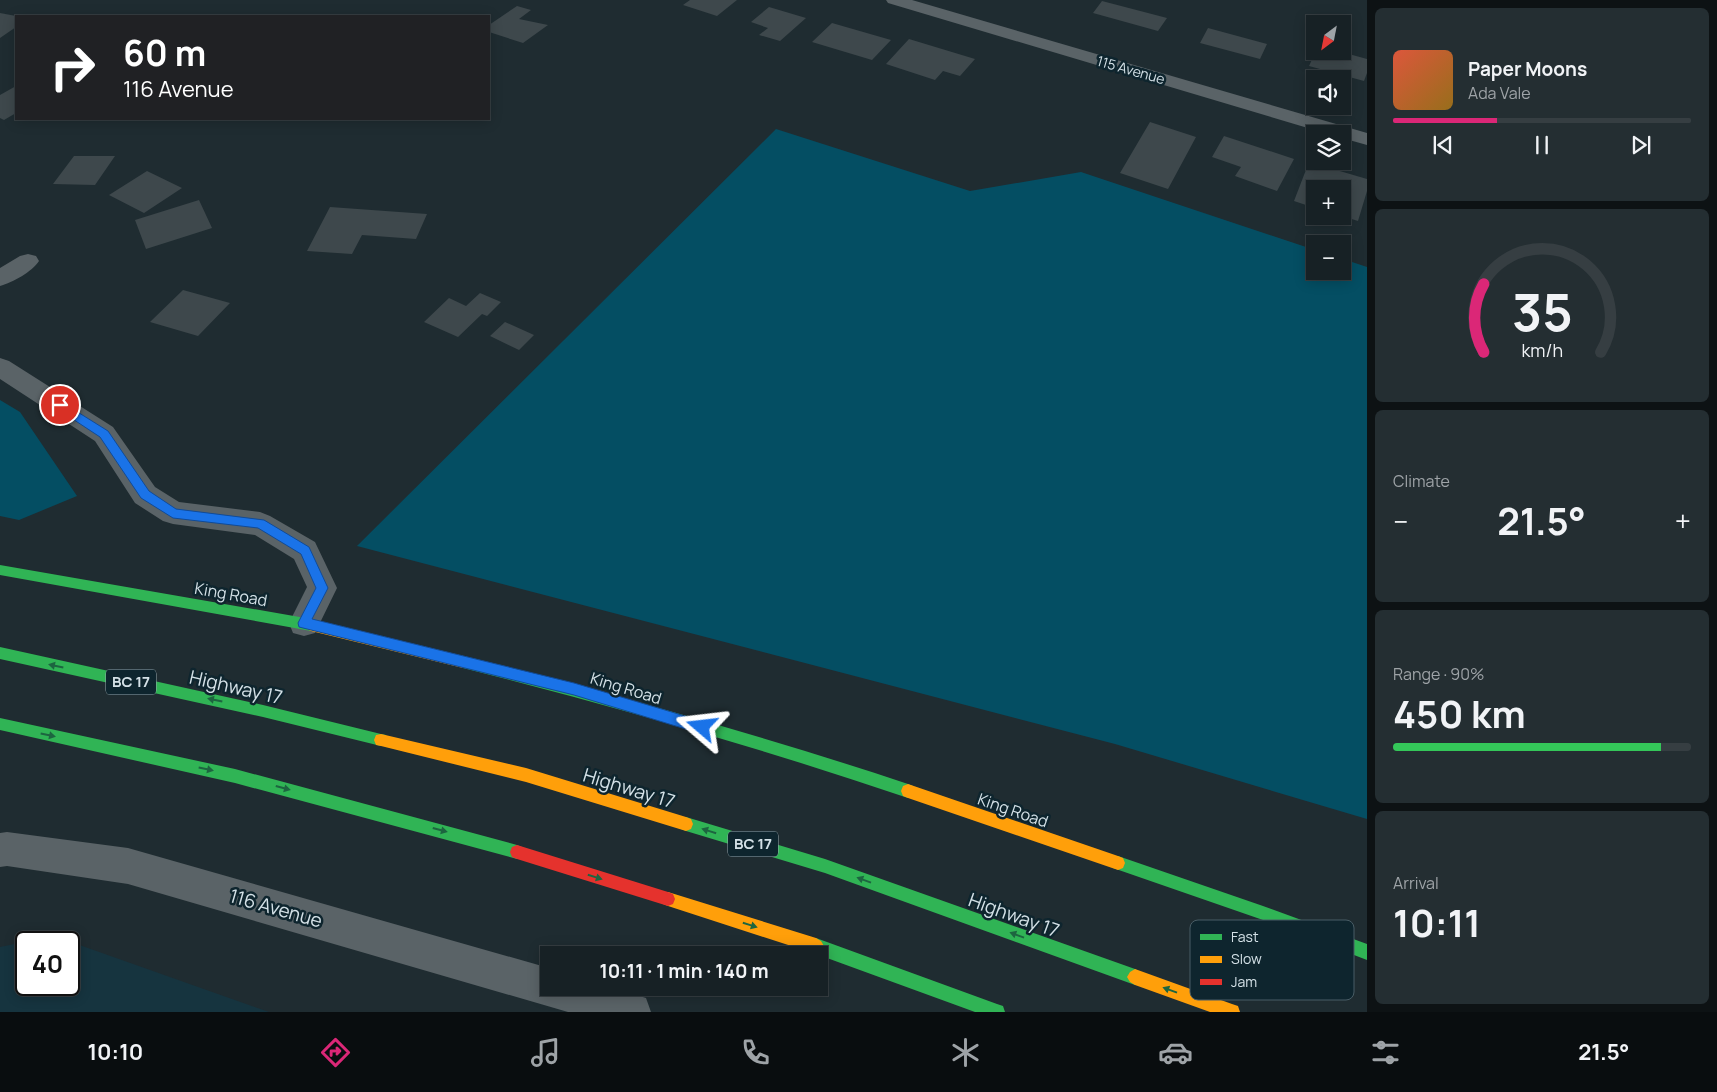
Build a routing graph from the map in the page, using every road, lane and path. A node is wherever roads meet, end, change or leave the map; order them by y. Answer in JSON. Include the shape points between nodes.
{"nodes":[{"id":1,"x":894,"y":0,"type":"edge"},
{"id":2,"x":1367,"y":139,"type":"edge"},
{"id":3,"x":28,"y":261,"type":"dead end"},
{"id":4,"x":0,"y":278,"type":"edge"},
{"id":5,"x":0,"y":367,"type":"edge"},
{"id":6,"x":0,"y":570,"type":"edge"},
{"id":7,"x":304,"y":623,"type":"junction"},
{"id":8,"x":0,"y":653,"type":"edge"},
{"id":9,"x":0,"y":724,"type":"edge"},
{"id":10,"x":0,"y":850,"type":"edge"},
{"id":11,"x":1282,"y":920,"type":"edge"},
{"id":12,"x":1354,"y":947,"type":"edge"},
{"id":13,"x":1367,"y":952,"type":"edge"},
{"id":14,"x":540,"y":984,"type":"edge"},
{"id":15,"x":580,"y":996,"type":"edge"},
{"id":16,"x":1190,"y":997,"type":"edge"},
{"id":17,"x":1199,"y":1000,"type":"edge"},
{"id":18,"x":632,"y":1012,"type":"edge"},
{"id":19,"x":997,"y":1012,"type":"edge"},
{"id":20,"x":1232,"y":1012,"type":"edge"}],
"edges":[{"from":1,"to":2,"type":"street","name":"115 Avenue"},
{"from":3,"to":4,"type":"street"},
{"from":5,"to":7,"type":"street","via":[[104,434],[145,494],[173,513],[260,524],[305,551],[322,588]]},
{"from":6,"to":7,"type":"main road","name":"King Road"},
{"from":7,"to":11,"type":"main road","name":"King Road","via":[[574,689],[848,771]]},
{"from":16,"to":8,"type":"main road","name":"Highway 17","number":"BC 17","one_way":true,"via":[[825,866],[526,775],[263,711]]},
{"from":9,"to":19,"type":"main road","one_way":true,"via":[[236,776],[486,842],[808,943]]},
{"from":10,"to":14,"type":"street","name":"116 Avenue","via":[[128,866]]},
{"from":12,"to":13,"type":"main road","name":"King Road"},
{"from":15,"to":18,"type":"street","name":"116 Avenue"},
{"from":20,"to":17,"type":"main road","name":"Highway 17","number":"BC 17","one_way":true}]}
